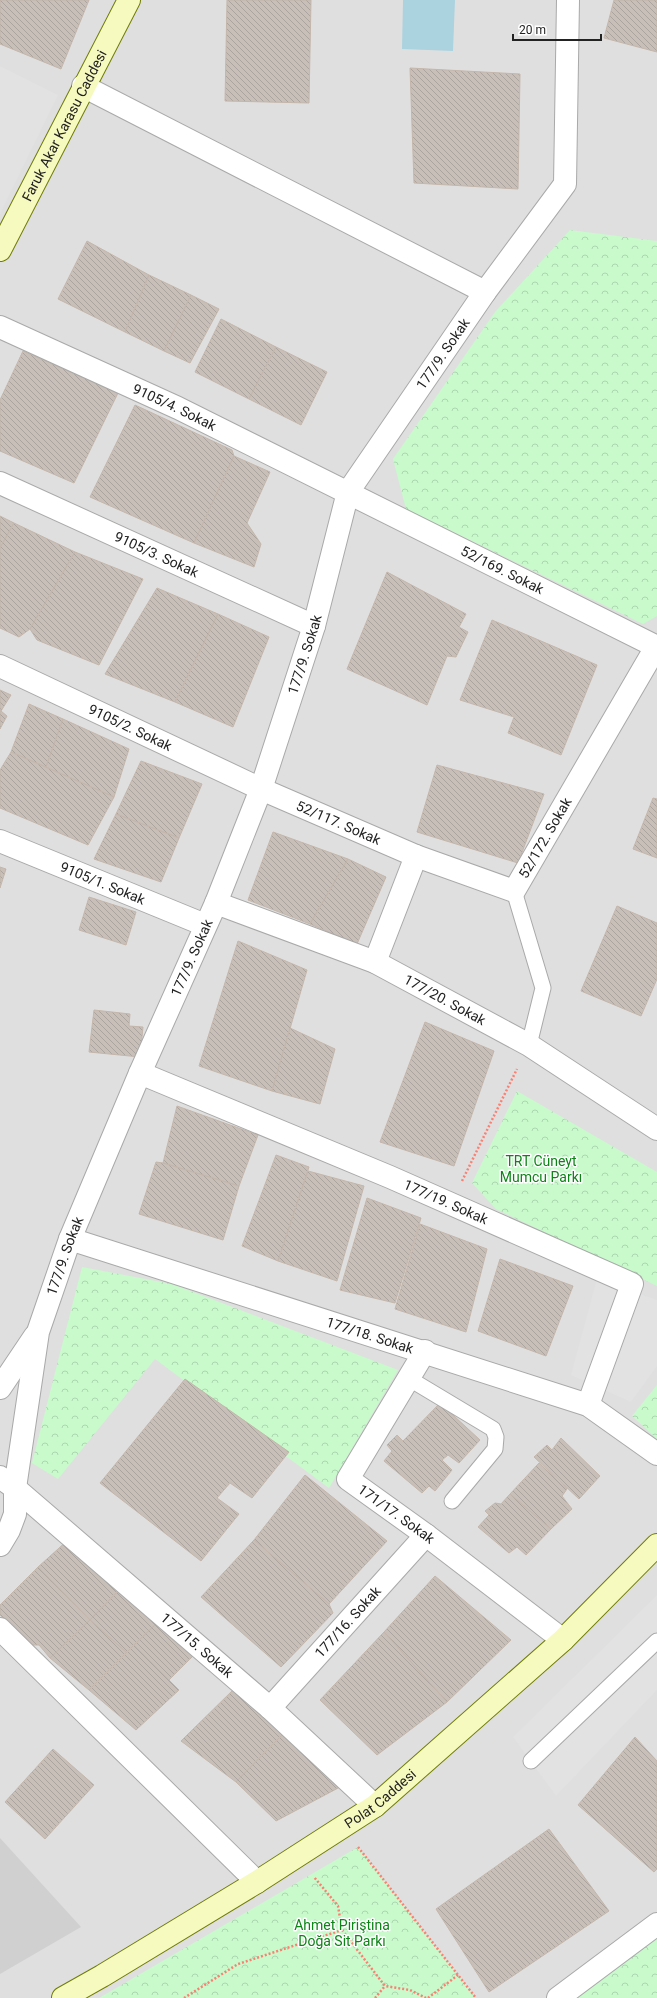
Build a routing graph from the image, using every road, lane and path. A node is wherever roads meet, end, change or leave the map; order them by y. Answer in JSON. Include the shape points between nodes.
{"nodes":[{"id":1,"x":128,"y":0,"type":"edge"},
{"id":2,"x":568,"y":0,"type":"edge"},
{"id":3,"x":83,"y":86,"type":"junction"},
{"id":4,"x":0,"y":250,"type":"edge"},
{"id":5,"x":485,"y":292,"type":"junction"},
{"id":6,"x":0,"y":327,"type":"edge"},
{"id":7,"x":0,"y":483,"type":"edge"},
{"id":8,"x":348,"y":492,"type":"junction"},
{"id":9,"x":314,"y":626,"type":"junction"},
{"id":10,"x":657,"y":647,"type":"edge"},
{"id":11,"x":0,"y":666,"type":"edge"},
{"id":12,"x":261,"y":789,"type":"junction"},
{"id":13,"x":0,"y":841,"type":"edge"},
{"id":14,"x":416,"y":856,"type":"junction"},
{"id":15,"x":514,"y":891,"type":"junction"},
{"id":16,"x":216,"y":903,"type":"junction"},
{"id":17,"x":206,"y":925,"type":"junction"},
{"id":18,"x":375,"y":962,"type":"junction"},
{"id":19,"x":529,"y":1045,"type":"junction"},
{"id":20,"x":140,"y":1073,"type":"junction"},
{"id":21,"x":657,"y":1129,"type":"edge"},
{"id":22,"x":451,"y":1205,"type":"junction"},
{"id":23,"x":70,"y":1239,"type":"junction"},
{"id":24,"x":38,"y":1332,"type":"junction"},
{"id":25,"x":425,"y":1351,"type":"junction"},
{"id":26,"x":408,"y":1378,"type":"junction"},
{"id":27,"x":0,"y":1388,"type":"edge"},
{"id":28,"x":588,"y":1405,"type":"junction"},
{"id":29,"x":657,"y":1454,"type":"edge"},
{"id":30,"x":8,"y":1483,"type":"edge"},
{"id":31,"x":452,"y":1501,"type":"dead end"},
{"id":32,"x":426,"y":1535,"type":"junction"},
{"id":33,"x":0,"y":1545,"type":"edge"},
{"id":34,"x":657,"y":1545,"type":"edge"},
{"id":35,"x":0,"y":1629,"type":"edge"},
{"id":36,"x":563,"y":1640,"type":"junction"},
{"id":37,"x":657,"y":1641,"type":"edge"},
{"id":38,"x":270,"y":1708,"type":"junction"},
{"id":39,"x":531,"y":1761,"type":"dead end"},
{"id":40,"x":375,"y":1806,"type":"junction"},
{"id":41,"x":358,"y":1847,"type":"dead end"},
{"id":42,"x":297,"y":1856,"type":"junction"},
{"id":43,"x":257,"y":1882,"type":"junction"},
{"id":44,"x":657,"y":1924,"type":"edge"},
{"id":45,"x":342,"y":1930,"type":"junction"},
{"id":46,"x":458,"y":1975,"type":"junction"},
{"id":47,"x":385,"y":1986,"type":"junction"},
{"id":48,"x":563,"y":1994,"type":"edge"},
{"id":49,"x":63,"y":1998,"type":"edge"},
{"id":50,"x":184,"y":1998,"type":"edge"},
{"id":51,"x":375,"y":1998,"type":"edge"},
{"id":52,"x":427,"y":1998,"type":"edge"},
{"id":53,"x":476,"y":1998,"type":"edge"}],
"edges":[{"from":1,"to":3,"type":"main road","name":"Faruk Akar Karasu Caddesi"},
{"from":2,"to":5,"type":"street","name":"177/9. Sokak","via":[[565,184]]},
{"from":3,"to":4,"type":"main road","name":"Faruk Akar Karasu Caddesi"},
{"from":3,"to":5,"type":"street"},
{"from":5,"to":8,"type":"street","name":"177/9. Sokak"},
{"from":6,"to":8,"type":"street","name":"9105/4. Sokak","via":[[178,408]]},
{"from":7,"to":9,"type":"street","name":"9105/3. Sokak"},
{"from":8,"to":9,"type":"street","name":"177/9. Sokak"},
{"from":8,"to":10,"type":"street","name":"52/169. Sokak"},
{"from":9,"to":12,"type":"street","name":"177/9. Sokak"},
{"from":10,"to":15,"type":"street","name":"52/172. Sokak"},
{"from":11,"to":12,"type":"street","name":"9105/2. Sokak"},
{"from":12,"to":14,"type":"street","name":"52/117. Sokak"},
{"from":12,"to":16,"type":"street","name":"177/9. Sokak"},
{"from":13,"to":17,"type":"street","name":"9105/1. Sokak"},
{"from":14,"to":15,"type":"street","name":"52/117. Sokak"},
{"from":14,"to":18,"type":"street"},
{"from":15,"to":19,"type":"lane","name":"52/172. Sokak","via":[[543,988]]},
{"from":16,"to":17,"type":"street","name":"177/9. Sokak"},
{"from":16,"to":18,"type":"street","name":"177/20. Sokak"},
{"from":17,"to":20,"type":"street","name":"177/9. Sokak"},
{"from":18,"to":19,"type":"street","name":"177/20. Sokak"},
{"from":19,"to":21,"type":"street","name":"177/20. Sokak"},
{"from":19,"to":22,"type":"path"},
{"from":20,"to":22,"type":"street","name":"177/19. Sokak"},
{"from":20,"to":23,"type":"street","name":"177/9. Sokak"},
{"from":22,"to":28,"type":"street","name":"177/19. Sokak","via":[[632,1284]]},
{"from":23,"to":24,"type":"street","name":"177/9. Sokak"},
{"from":23,"to":25,"type":"street","name":"177/18. Sokak"},
{"from":24,"to":27,"type":"street","name":"177/9. Sokak"},
{"from":24,"to":30,"type":"street","name":"177/9. Sokak"},
{"from":25,"to":26,"type":"street","name":"171/17. Sokak"},
{"from":25,"to":28,"type":"street","name":"177/18. Sokak"},
{"from":26,"to":31,"type":"lane","via":[[493,1429],[496,1437],[495,1449]]},
{"from":26,"to":32,"type":"street","name":"171/17. Sokak","via":[[348,1480]]},
{"from":28,"to":29,"type":"street","name":"177/18. Sokak"},
{"from":30,"to":33,"type":"street","name":"177/9. Sokak","via":[[14,1514]]},
{"from":30,"to":38,"type":"street","name":"177/15. Sokak"},
{"from":32,"to":36,"type":"street","name":"171/17. Sokak"},
{"from":32,"to":38,"type":"street","name":"177/16. Sokak"},
{"from":34,"to":36,"type":"main road","name":"Polat Caddesi"},
{"from":35,"to":43,"type":"street"},
{"from":36,"to":40,"type":"main road","name":"Polat Caddesi"},
{"from":37,"to":39,"type":"lane"},
{"from":38,"to":40,"type":"street","name":"177/15. Sokak"},
{"from":40,"to":42,"type":"main road","name":"Polat Caddesi"},
{"from":41,"to":46,"type":"path"},
{"from":42,"to":43,"type":"main road","name":"Polat Caddesi"},
{"from":42,"to":45,"type":"path","via":[[338,1906]]},
{"from":43,"to":49,"type":"main road","name":"Polat Caddesi"},
{"from":44,"to":48,"type":"street"},
{"from":45,"to":47,"type":"path"},
{"from":45,"to":50,"type":"path","via":[[238,1964]]},
{"from":46,"to":52,"type":"path"},
{"from":46,"to":53,"type":"path"},
{"from":47,"to":51,"type":"path"},
{"from":47,"to":52,"type":"path","via":[[410,1990]]}]}
